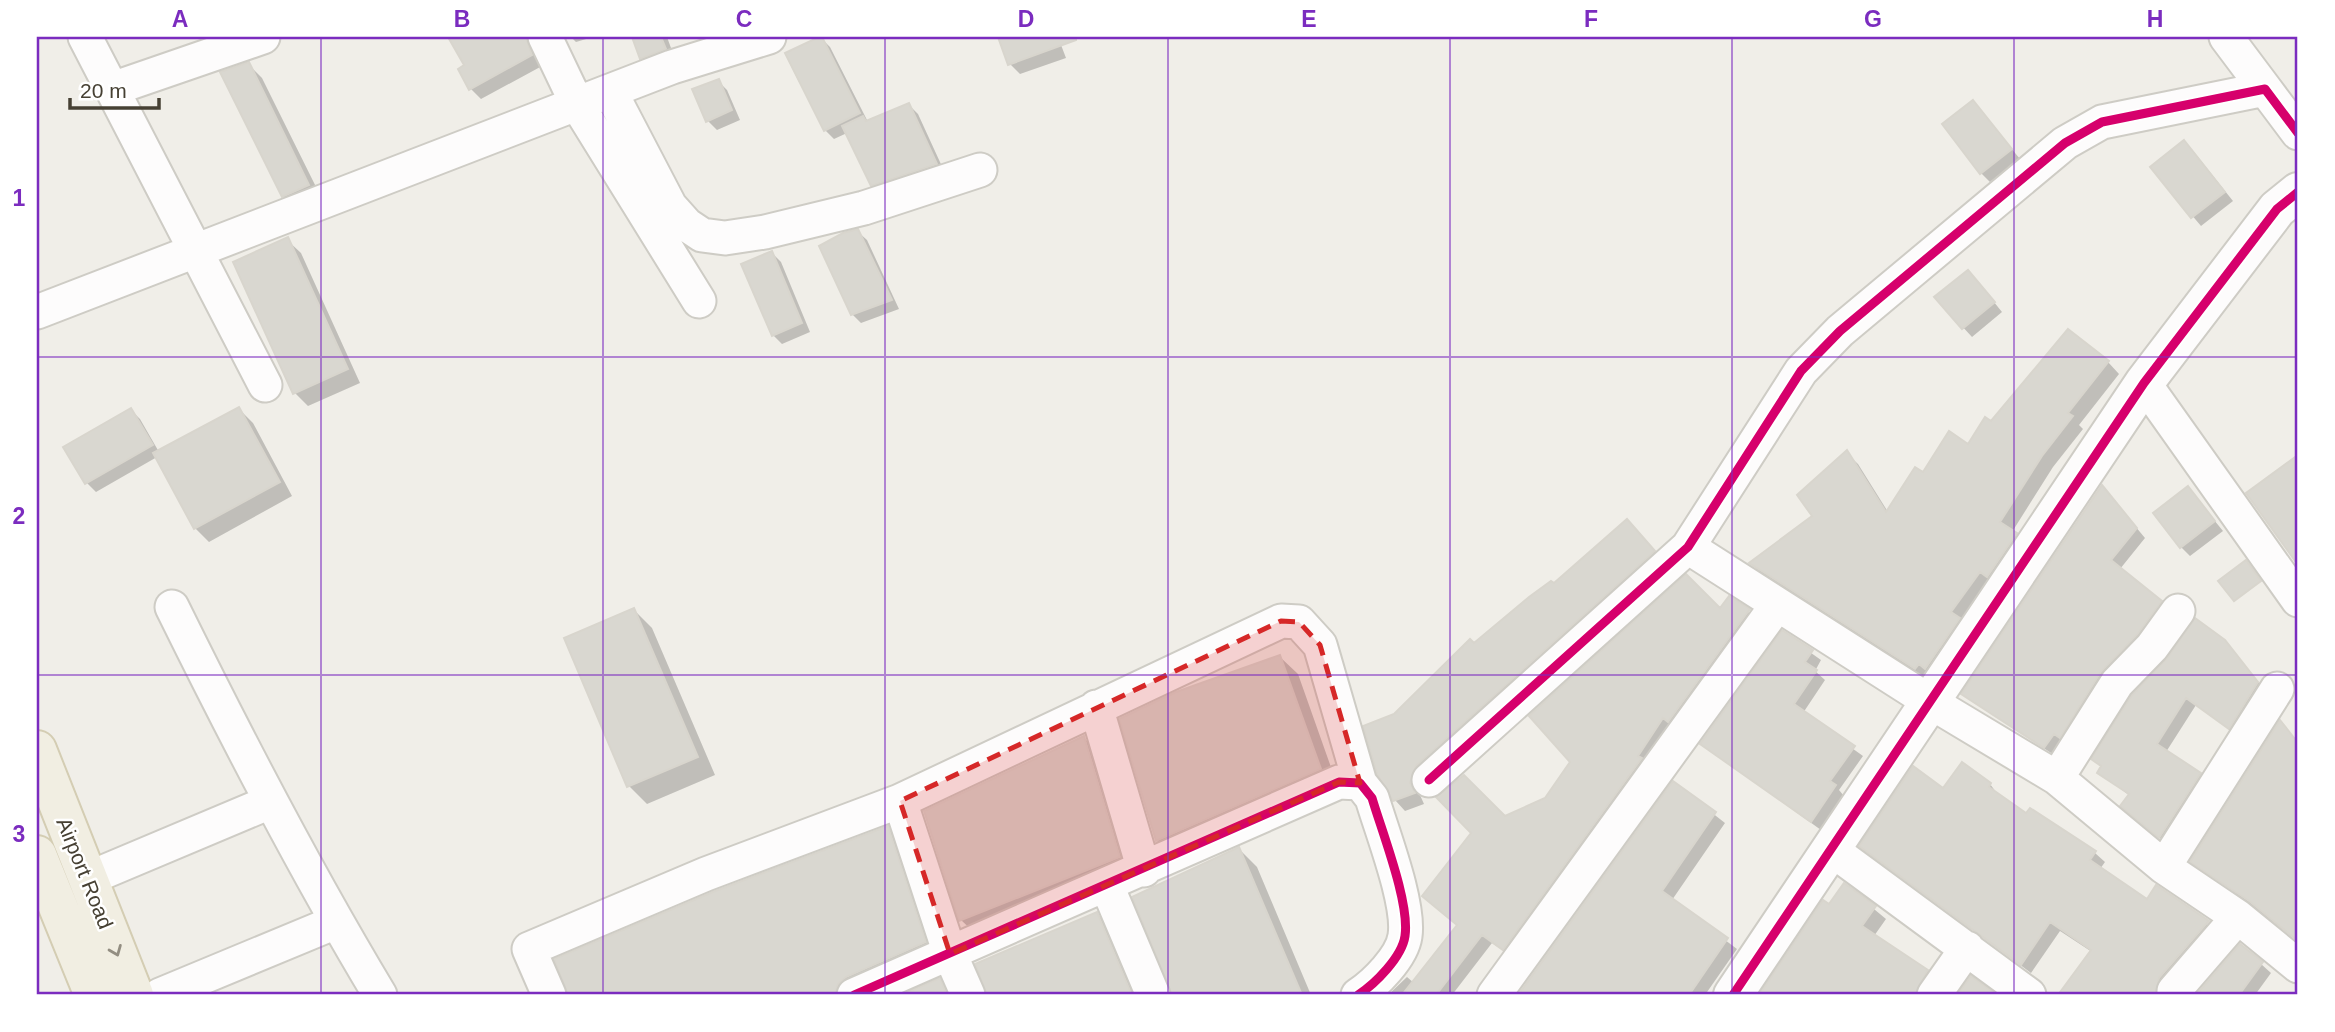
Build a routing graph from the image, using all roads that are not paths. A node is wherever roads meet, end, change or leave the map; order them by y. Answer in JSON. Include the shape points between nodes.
{"nodes":[{"id":1,"x":85,"y":37,"type":"edge"},
{"id":2,"x":263,"y":37,"type":"edge"},
{"id":3,"x":545,"y":37,"type":"edge"},
{"id":4,"x":769,"y":37,"type":"edge"},
{"id":5,"x":2226,"y":37,"type":"edge"},
{"id":6,"x":112,"y":89,"type":"junction"},
{"id":7,"x":2265,"y":89,"type":"junction"},
{"id":8,"x":610,"y":92,"type":"junction"},
{"id":9,"x":577,"y":104,"type":"junction"},
{"id":10,"x":2298,"y":133,"type":"edge"},
{"id":11,"x":980,"y":170,"type":"dead end"},
{"id":12,"x":2298,"y":192,"type":"edge"},
{"id":13,"x":197,"y":252,"type":"junction"},
{"id":14,"x":699,"y":301,"type":"dead end"},
{"id":15,"x":37,"y":312,"type":"edge"},
{"id":16,"x":2144,"y":383,"type":"junction"},
{"id":17,"x":265,"y":385,"type":"dead end"},
{"id":18,"x":1688,"y":547,"type":"junction"},
{"id":19,"x":2298,"y":600,"type":"edge"},
{"id":20,"x":1777,"y":605,"type":"junction"},
{"id":21,"x":173,"y":607,"type":"dead end"},
{"id":22,"x":2178,"y":611,"type":"dead end"},
{"id":23,"x":2277,"y":689,"type":"dead end"},
{"id":24,"x":1932,"y":703,"type":"junction"},
{"id":25,"x":1096,"y":707,"type":"junction"},
{"id":26,"x":37,"y":750,"type":"edge"},
{"id":27,"x":2057,"y":778,"type":"junction"},
{"id":28,"x":1429,"y":779,"type":"dead end"},
{"id":29,"x":1360,"y":783,"type":"junction"},
{"id":30,"x":900,"y":801,"type":"junction"},
{"id":31,"x":270,"y":802,"type":"junction"},
{"id":32,"x":1832,"y":850,"type":"junction"},
{"id":33,"x":37,"y":855,"type":"edge"},
{"id":34,"x":2164,"y":867,"type":"junction"},
{"id":35,"x":1144,"y":870,"type":"junction"},
{"id":36,"x":87,"y":879,"type":"junction"},
{"id":37,"x":1107,"y":886,"type":"junction"},
{"id":38,"x":2238,"y":917,"type":"junction"},
{"id":39,"x":335,"y":922,"type":"junction"},
{"id":40,"x":1967,"y":948,"type":"junction"},
{"id":41,"x":950,"y":954,"type":"junction"},
{"id":42,"x":2298,"y":967,"type":"edge"},
{"id":43,"x":2174,"y":991,"type":"dead end"},
{"id":44,"x":94,"y":995,"type":"edge"},
{"id":45,"x":134,"y":995,"type":"edge"},
{"id":46,"x":160,"y":995,"type":"edge"},
{"id":47,"x":380,"y":995,"type":"edge"},
{"id":48,"x":549,"y":995,"type":"edge"},
{"id":49,"x":854,"y":995,"type":"edge"},
{"id":50,"x":968,"y":995,"type":"edge"},
{"id":51,"x":1153,"y":995,"type":"edge"},
{"id":52,"x":1359,"y":995,"type":"edge"},
{"id":53,"x":1494,"y":995,"type":"edge"},
{"id":54,"x":1733,"y":995,"type":"edge"},
{"id":55,"x":1934,"y":995,"type":"edge"},
{"id":56,"x":2029,"y":995,"type":"edge"}],
"edges":[{"from":1,"to":6,"type":"street"},
{"from":2,"to":6,"type":"street"},
{"from":3,"to":9,"type":"street"},
{"from":4,"to":8,"type":"street"},
{"from":5,"to":7,"type":"street"},
{"from":6,"to":13,"type":"street"},
{"from":7,"to":10,"type":"street"},
{"from":7,"to":18,"type":"street","via":[[2102,122],[2065,143],[1840,331],[1801,372]]},
{"from":8,"to":9,"type":"street"},
{"from":8,"to":11,"type":"street","via":[[670,206],[702,235],[726,238],[765,232],[864,208]]},
{"from":9,"to":13,"type":"street"},
{"from":9,"to":14,"type":"street"},
{"from":12,"to":16,"type":"street","via":[[2277,209]]},
{"from":13,"to":15,"type":"street"},
{"from":13,"to":17,"type":"street"},
{"from":16,"to":19,"type":"street"},
{"from":16,"to":24,"type":"street"},
{"from":18,"to":20,"type":"street"},
{"from":18,"to":28,"type":"street"},
{"from":20,"to":24,"type":"street"},
{"from":20,"to":53,"type":"street"},
{"from":21,"to":31,"type":"street"},
{"from":22,"to":27,"type":"street","via":[[2117,683]]},
{"from":23,"to":34,"type":"street"},
{"from":24,"to":27,"type":"street"},
{"from":24,"to":32,"type":"street"},
{"from":25,"to":29,"type":"street","via":[[1280,621],[1300,622],[1320,645]]},
{"from":25,"to":30,"type":"street"},
{"from":25,"to":35,"type":"street"},
{"from":26,"to":36,"type":"main road","name":"Airport Road"},
{"from":27,"to":34,"type":"street"},
{"from":29,"to":35,"type":"street","via":[[1339,782]]},
{"from":29,"to":52,"type":"street","via":[[1372,798],[1405,911],[1405,938],[1395,958]]},
{"from":30,"to":41,"type":"street"},
{"from":30,"to":48,"type":"street","via":[[706,874],[529,949]]},
{"from":31,"to":36,"type":"street"},
{"from":31,"to":39,"type":"street"},
{"from":32,"to":40,"type":"street"},
{"from":32,"to":54,"type":"street"},
{"from":33,"to":44,"type":"main road","name":"Airport Road"},
{"from":34,"to":38,"type":"street"},
{"from":35,"to":37,"type":"street"},
{"from":36,"to":45,"type":"main road","name":"Airport Road","one_way":true},
{"from":37,"to":41,"type":"street"},
{"from":37,"to":51,"type":"street"},
{"from":38,"to":42,"type":"street"},
{"from":38,"to":43,"type":"street"},
{"from":39,"to":46,"type":"street"},
{"from":39,"to":47,"type":"street"},
{"from":40,"to":55,"type":"street"},
{"from":40,"to":56,"type":"street"},
{"from":41,"to":49,"type":"street"},
{"from":41,"to":50,"type":"street"}]}
